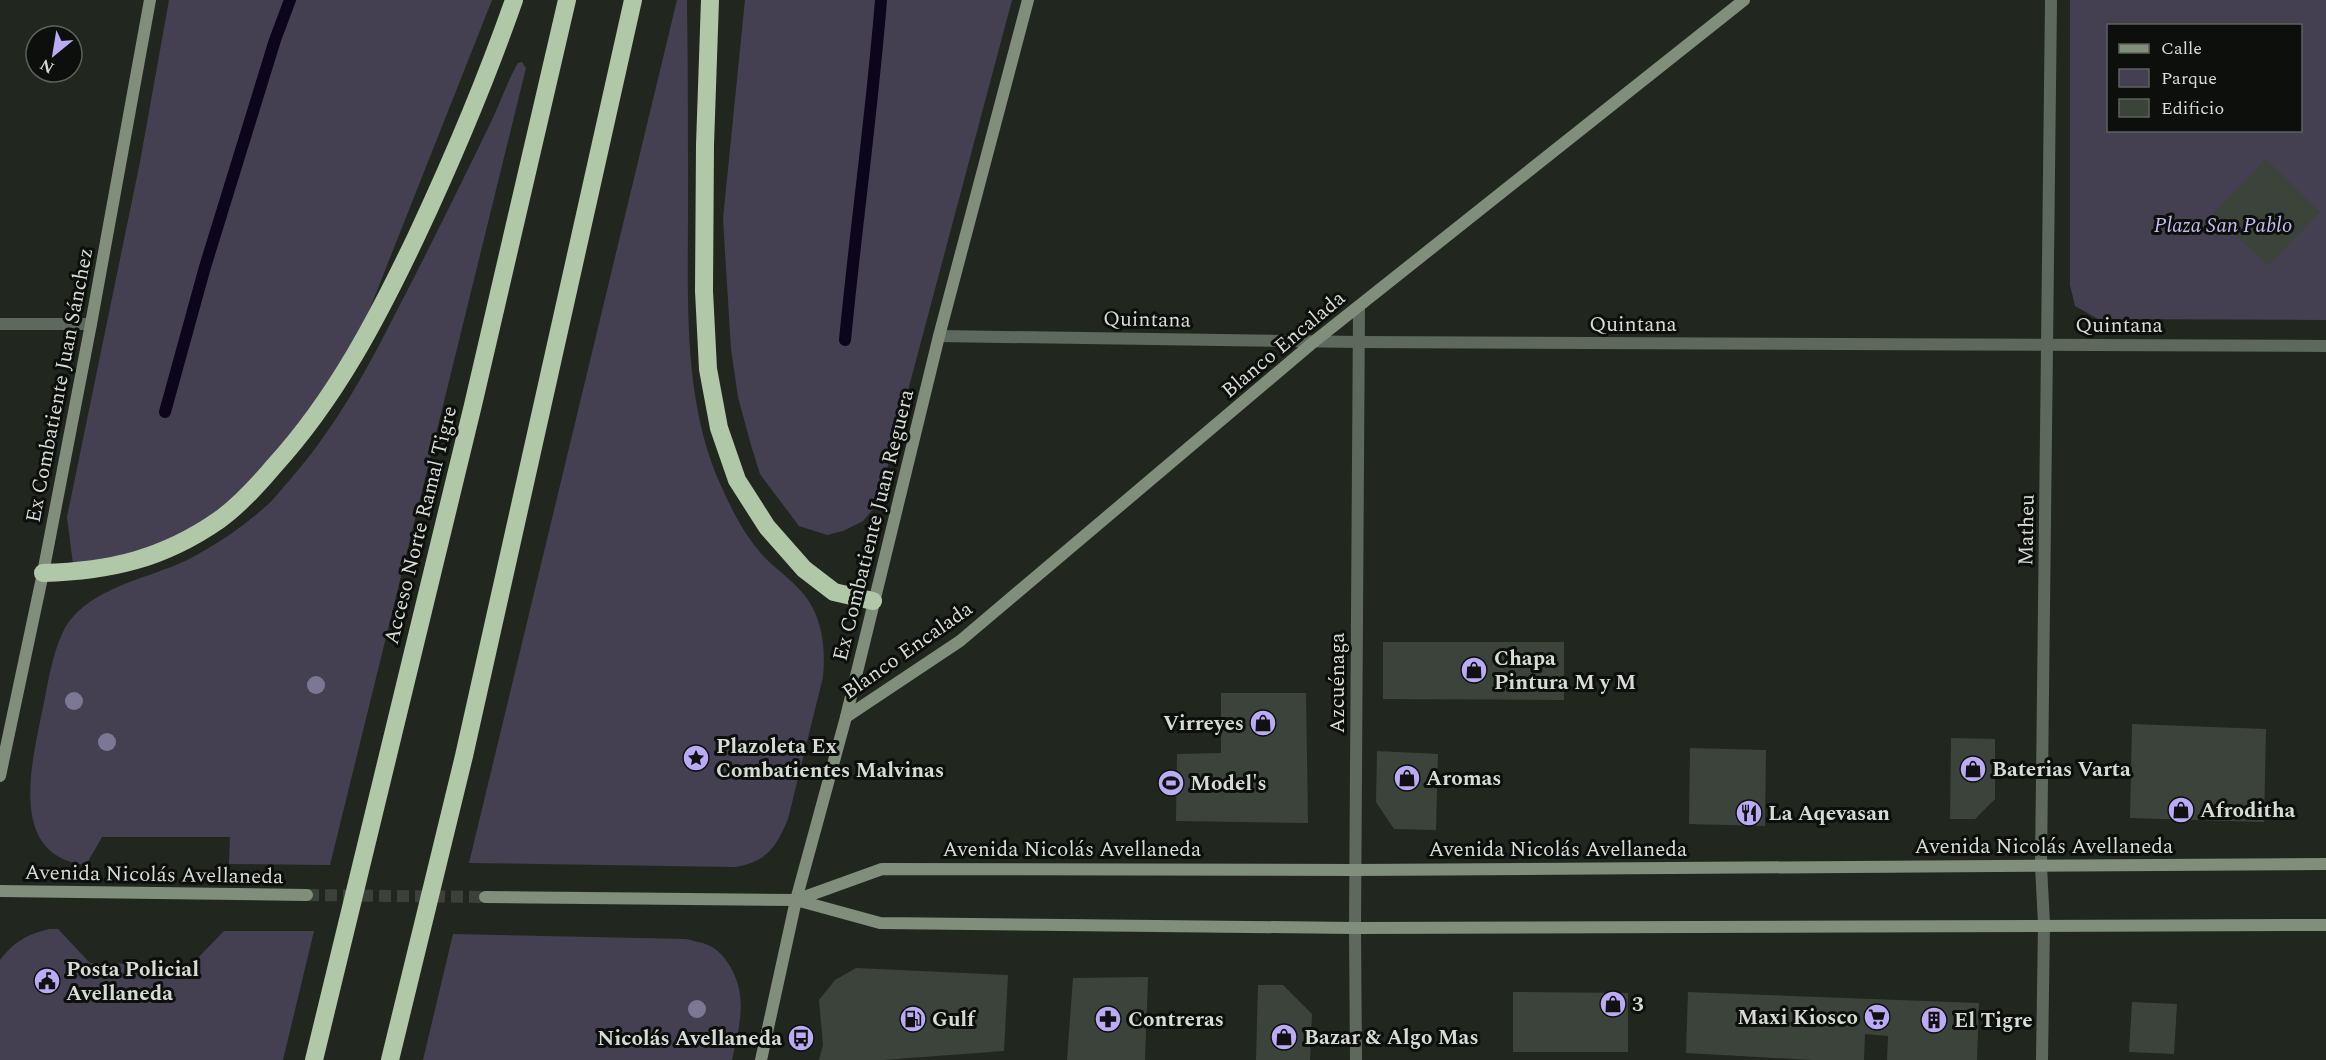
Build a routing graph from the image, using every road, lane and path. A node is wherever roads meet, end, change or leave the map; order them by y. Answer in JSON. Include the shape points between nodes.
{"nodes":[{"id":1,"x":150,"y":0,"type":"edge"},
{"id":2,"x":514,"y":0,"type":"edge"},
{"id":3,"x":567,"y":0,"type":"edge"},
{"id":4,"x":633,"y":0,"type":"edge"},
{"id":5,"x":710,"y":0,"type":"edge"},
{"id":6,"x":1028,"y":0,"type":"edge"},
{"id":7,"x":1744,"y":0,"type":"edge"},
{"id":8,"x":2051,"y":0,"type":"edge"},
{"id":9,"x":1359,"y":306,"type":"junction"},
{"id":10,"x":0,"y":324,"type":"edge"},
{"id":11,"x":91,"y":324,"type":"junction"},
{"id":12,"x":939,"y":336,"type":"junction"},
{"id":13,"x":1316,"y":340,"type":"junction"},
{"id":14,"x":1359,"y":342,"type":"junction"},
{"id":15,"x":2048,"y":345,"type":"junction"},
{"id":16,"x":2326,"y":346,"type":"edge"},
{"id":17,"x":44,"y":573,"type":"junction"},
{"id":18,"x":873,"y":601,"type":"junction"},
{"id":19,"x":846,"y":717,"type":"junction"},
{"id":20,"x":0,"y":776,"type":"edge"},
{"id":21,"x":2326,"y":864,"type":"edge"},
{"id":22,"x":2041,"y":866,"type":"junction"},
{"id":23,"x":1355,"y":870,"type":"junction"},
{"id":24,"x":0,"y":891,"type":"edge"},
{"id":25,"x":307,"y":896,"type":"tunnel mouth"},
{"id":26,"x":485,"y":897,"type":"tunnel mouth"},
{"id":27,"x":796,"y":900,"type":"junction"},
{"id":28,"x":2044,"y":924,"type":"junction"},
{"id":29,"x":2326,"y":925,"type":"edge"},
{"id":30,"x":1355,"y":928,"type":"junction"},
{"id":31,"x":315,"y":1060,"type":"edge"},
{"id":32,"x":390,"y":1060,"type":"edge"},
{"id":33,"x":761,"y":1060,"type":"edge"},
{"id":34,"x":1356,"y":1060,"type":"edge"},
{"id":35,"x":2042,"y":1060,"type":"edge"}],
"edges":[{"from":1,"to":11,"type":"main road","name":"Ex Combatiente Juan Sánchez"},
{"from":2,"to":17,"type":"highway","via":[[489,72],[390,292],[344,374],[303,435],[256,487],[219,520],[166,550],[113,567]]},
{"from":3,"to":31,"type":"highway","name":"Acceso Norte Ramal Tigre"},
{"from":4,"to":32,"type":"highway","via":[[464,756]]},
{"from":5,"to":18,"type":"highway","via":[[704,291],[708,369],[719,428],[737,480],[767,527],[804,569],[834,591]]},
{"from":6,"to":12,"type":"main road","name":"Ex Combatiente Juan Reguera"},
{"from":7,"to":9,"type":"main road","name":"Blanco Encalada"},
{"from":8,"to":15,"type":"street","name":"Matheu"},
{"from":9,"to":13,"type":"main road","name":"Blanco Encalada"},
{"from":9,"to":14,"type":"street","name":"Azcuénaga"},
{"from":10,"to":11,"type":"street"},
{"from":11,"to":17,"type":"main road","name":"Ex Combatiente Juan Sánchez"},
{"from":12,"to":13,"type":"street","name":"Quintana"},
{"from":12,"to":18,"type":"main road","name":"Ex Combatiente Juan Reguera"},
{"from":13,"to":14,"type":"street","name":"Quintana"},
{"from":13,"to":19,"type":"main road","name":"Blanco Encalada","via":[[960,641]]},
{"from":14,"to":15,"type":"street","name":"Quintana"},
{"from":14,"to":23,"type":"street","name":"Azcuénaga"},
{"from":15,"to":16,"type":"street","name":"Quintana"},
{"from":15,"to":22,"type":"street","name":"Matheu"},
{"from":17,"to":20,"type":"main road","name":"Ex Combatiente Juan Sánchez"},
{"from":18,"to":19,"type":"main road","name":"Ex Combatiente Juan Reguera"},
{"from":19,"to":27,"type":"main road","name":"Ex Combatiente Juan Reguera"},
{"from":21,"to":22,"type":"main road","name":"Avenida Nicolás Avellaneda"},
{"from":22,"to":23,"type":"main road","name":"Avenida Nicolás Avellaneda"},
{"from":22,"to":28,"type":"street","name":"Matheu"},
{"from":23,"to":27,"type":"main road","name":"Avenida Nicolás Avellaneda","via":[[882,868]]},
{"from":23,"to":30,"type":"street","name":"Azcuénaga"},
{"from":24,"to":25,"type":"main road","name":"Avenida Nicolás Avellaneda"},
{"from":26,"to":27,"type":"main road","name":"Avenida Nicolás Avellaneda"},
{"from":27,"to":30,"type":"main road","name":"Avenida Nicolás Avellaneda","via":[[880,923]]},
{"from":27,"to":33,"type":"main road","name":"Ex Combatiente Juan Reguera"},
{"from":28,"to":29,"type":"main road","name":"Avenida Nicolás Avellaneda"},
{"from":28,"to":30,"type":"main road","name":"Avenida Nicolás Avellaneda"},
{"from":28,"to":35,"type":"street","name":"Matheu"},
{"from":30,"to":34,"type":"street","name":"Azcuénaga"}]}
